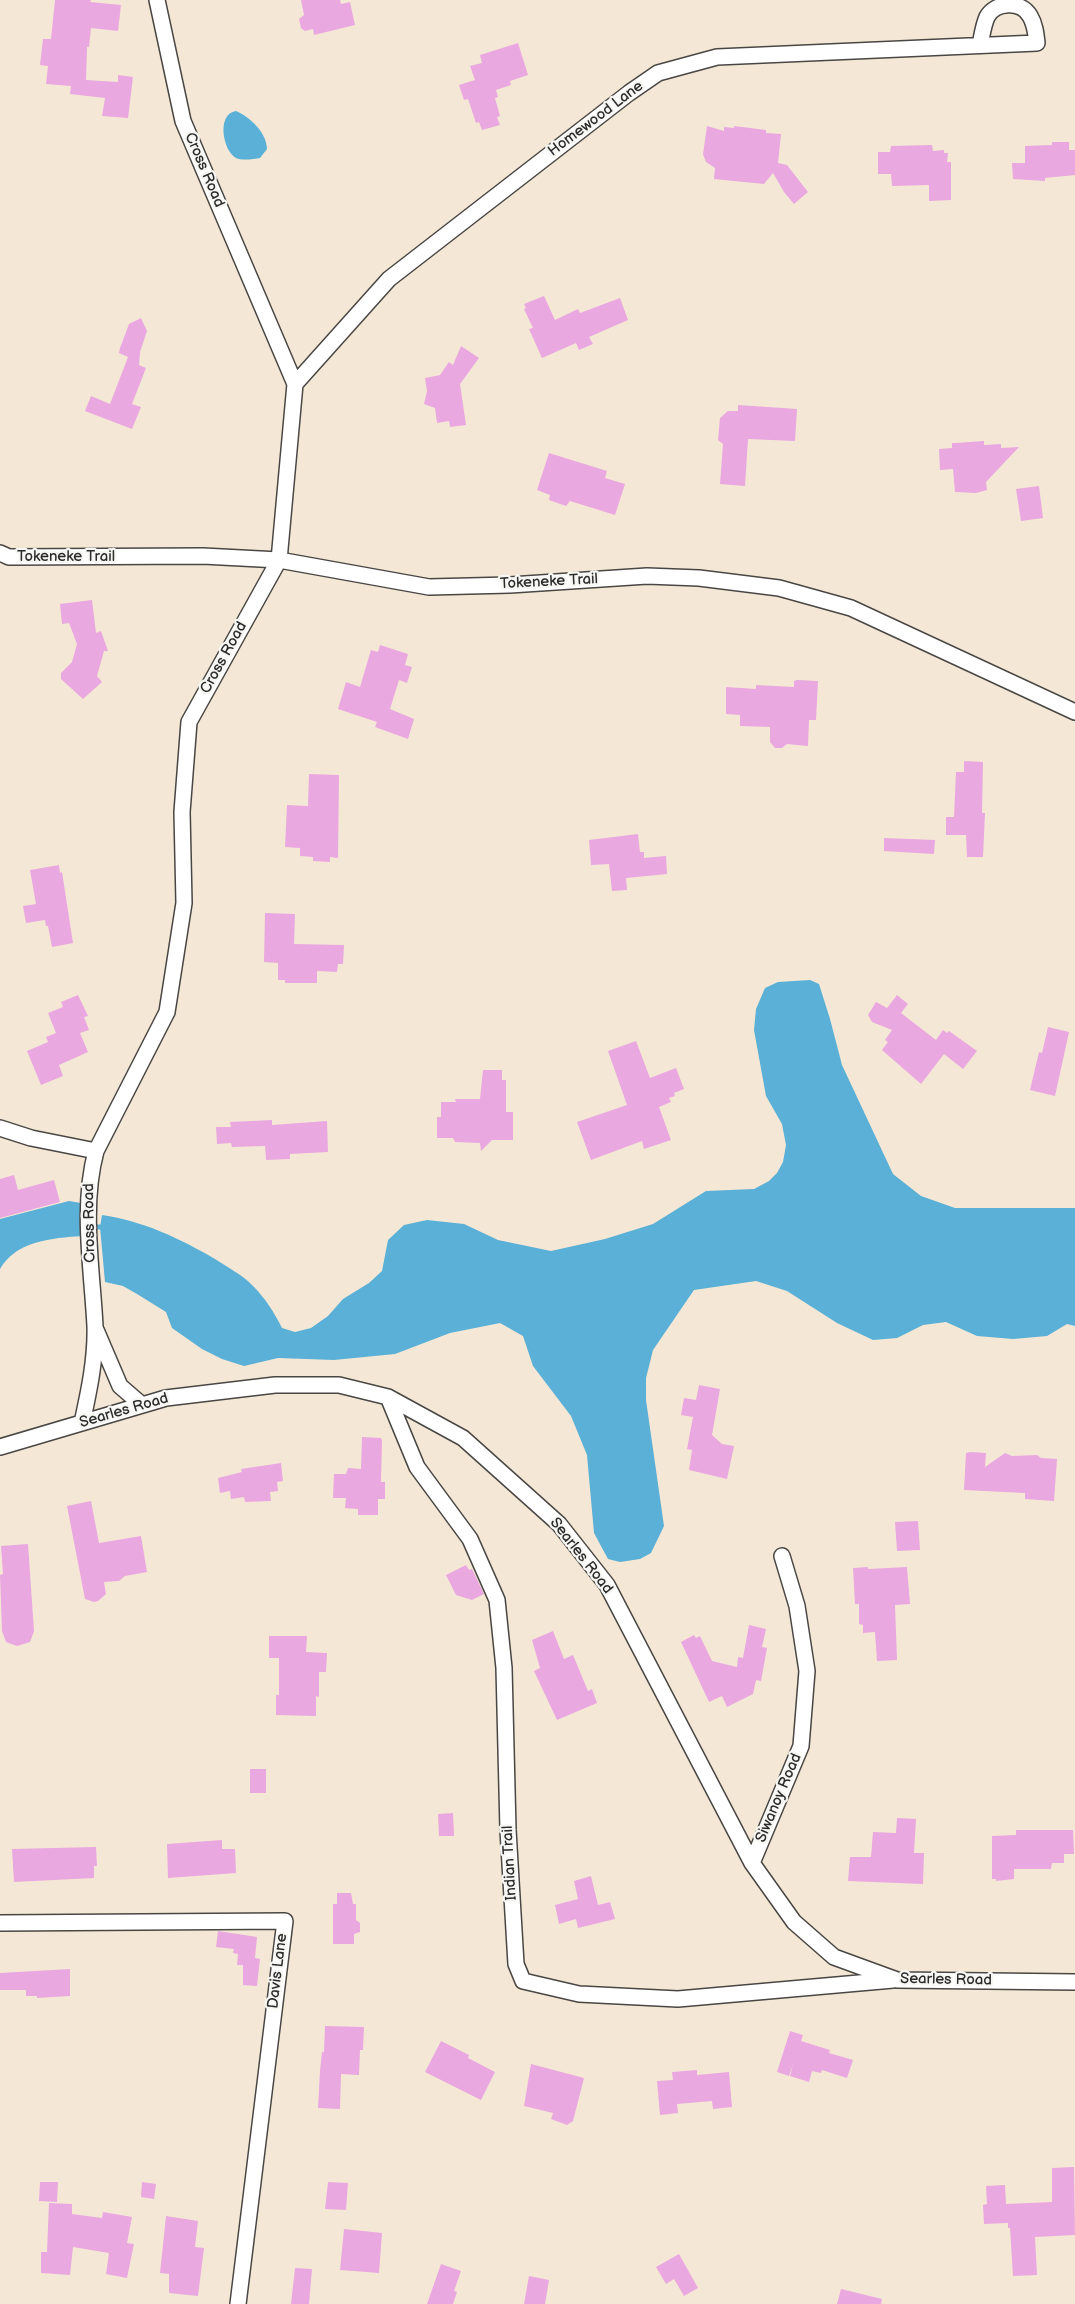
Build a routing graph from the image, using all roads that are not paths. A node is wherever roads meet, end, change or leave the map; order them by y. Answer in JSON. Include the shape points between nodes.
{"nodes":[{"id":1,"x":157,"y":0,"type":"edge"},
{"id":2,"x":980,"y":45,"type":"dead end"},
{"id":3,"x":295,"y":384,"type":"junction"},
{"id":4,"x":0,"y":553,"type":"edge"},
{"id":5,"x":279,"y":560,"type":"junction"},
{"id":6,"x":1075,"y":712,"type":"edge"},
{"id":7,"x":0,"y":1128,"type":"edge"},
{"id":8,"x":96,"y":1151,"type":"junction"},
{"id":9,"x":95,"y":1328,"type":"junction"},
{"id":10,"x":388,"y":1397,"type":"junction"},
{"id":11,"x":142,"y":1405,"type":"junction"},
{"id":12,"x":82,"y":1423,"type":"junction"},
{"id":13,"x":0,"y":1447,"type":"edge"},
{"id":14,"x":782,"y":1556,"type":"dead end"},
{"id":15,"x":752,"y":1863,"type":"junction"},
{"id":16,"x":0,"y":1923,"type":"edge"},
{"id":17,"x":897,"y":1980,"type":"junction"},
{"id":18,"x":1075,"y":1982,"type":"edge"},
{"id":19,"x":238,"y":2304,"type":"edge"}],
"edges":[{"from":1,"to":3,"type":"street","name":"Cross Road","via":[[183,121]]},
{"from":2,"to":3,"type":"street","name":"Homewood Lane","via":[[717,57],[658,74],[389,279]]},
{"from":3,"to":5,"type":"street","name":"Cross Road"},
{"from":4,"to":5,"type":"street","name":"Tokeneke Trail","via":[[9,557],[203,556]]},
{"from":5,"to":6,"type":"street","name":"Tokeneke Trail","via":[[429,587],[646,576],[779,588],[851,608]]},
{"from":5,"to":8,"type":"street","name":"Cross Road","via":[[189,722],[182,812],[184,903],[167,1012]]},
{"from":7,"to":8,"type":"street"},
{"from":8,"to":9,"type":"street","name":"Cross Road","via":[[89,1175]]},
{"from":9,"to":11,"type":"street","name":"Cross Road","via":[[120,1386]]},
{"from":9,"to":12,"type":"street","name":"Cross Road","via":[[92,1376]]},
{"from":10,"to":11,"type":"street","name":"Searles Road","via":[[339,1385],[275,1385],[166,1398]]},
{"from":10,"to":15,"type":"street","name":"Searles Road","via":[[463,1438],[559,1524],[607,1585]]},
{"from":10,"to":17,"type":"street","name":"Indian Trail","via":[[417,1467],[470,1539],[497,1600],[504,1668],[516,1964],[523,1982],[579,1994],[678,1999]]},
{"from":11,"to":12,"type":"street","name":"Searles Road"},
{"from":12,"to":13,"type":"street","name":"Searles Road"},
{"from":14,"to":15,"type":"street","name":"Siwanoy Road","via":[[797,1606],[807,1671],[801,1746]]},
{"from":15,"to":17,"type":"street","name":"Searles Road","via":[[794,1922],[834,1957]]},
{"from":16,"to":19,"type":"street","name":"Davis Lane","via":[[285,1921]]},
{"from":17,"to":18,"type":"street","name":"Searles Road"}]}
